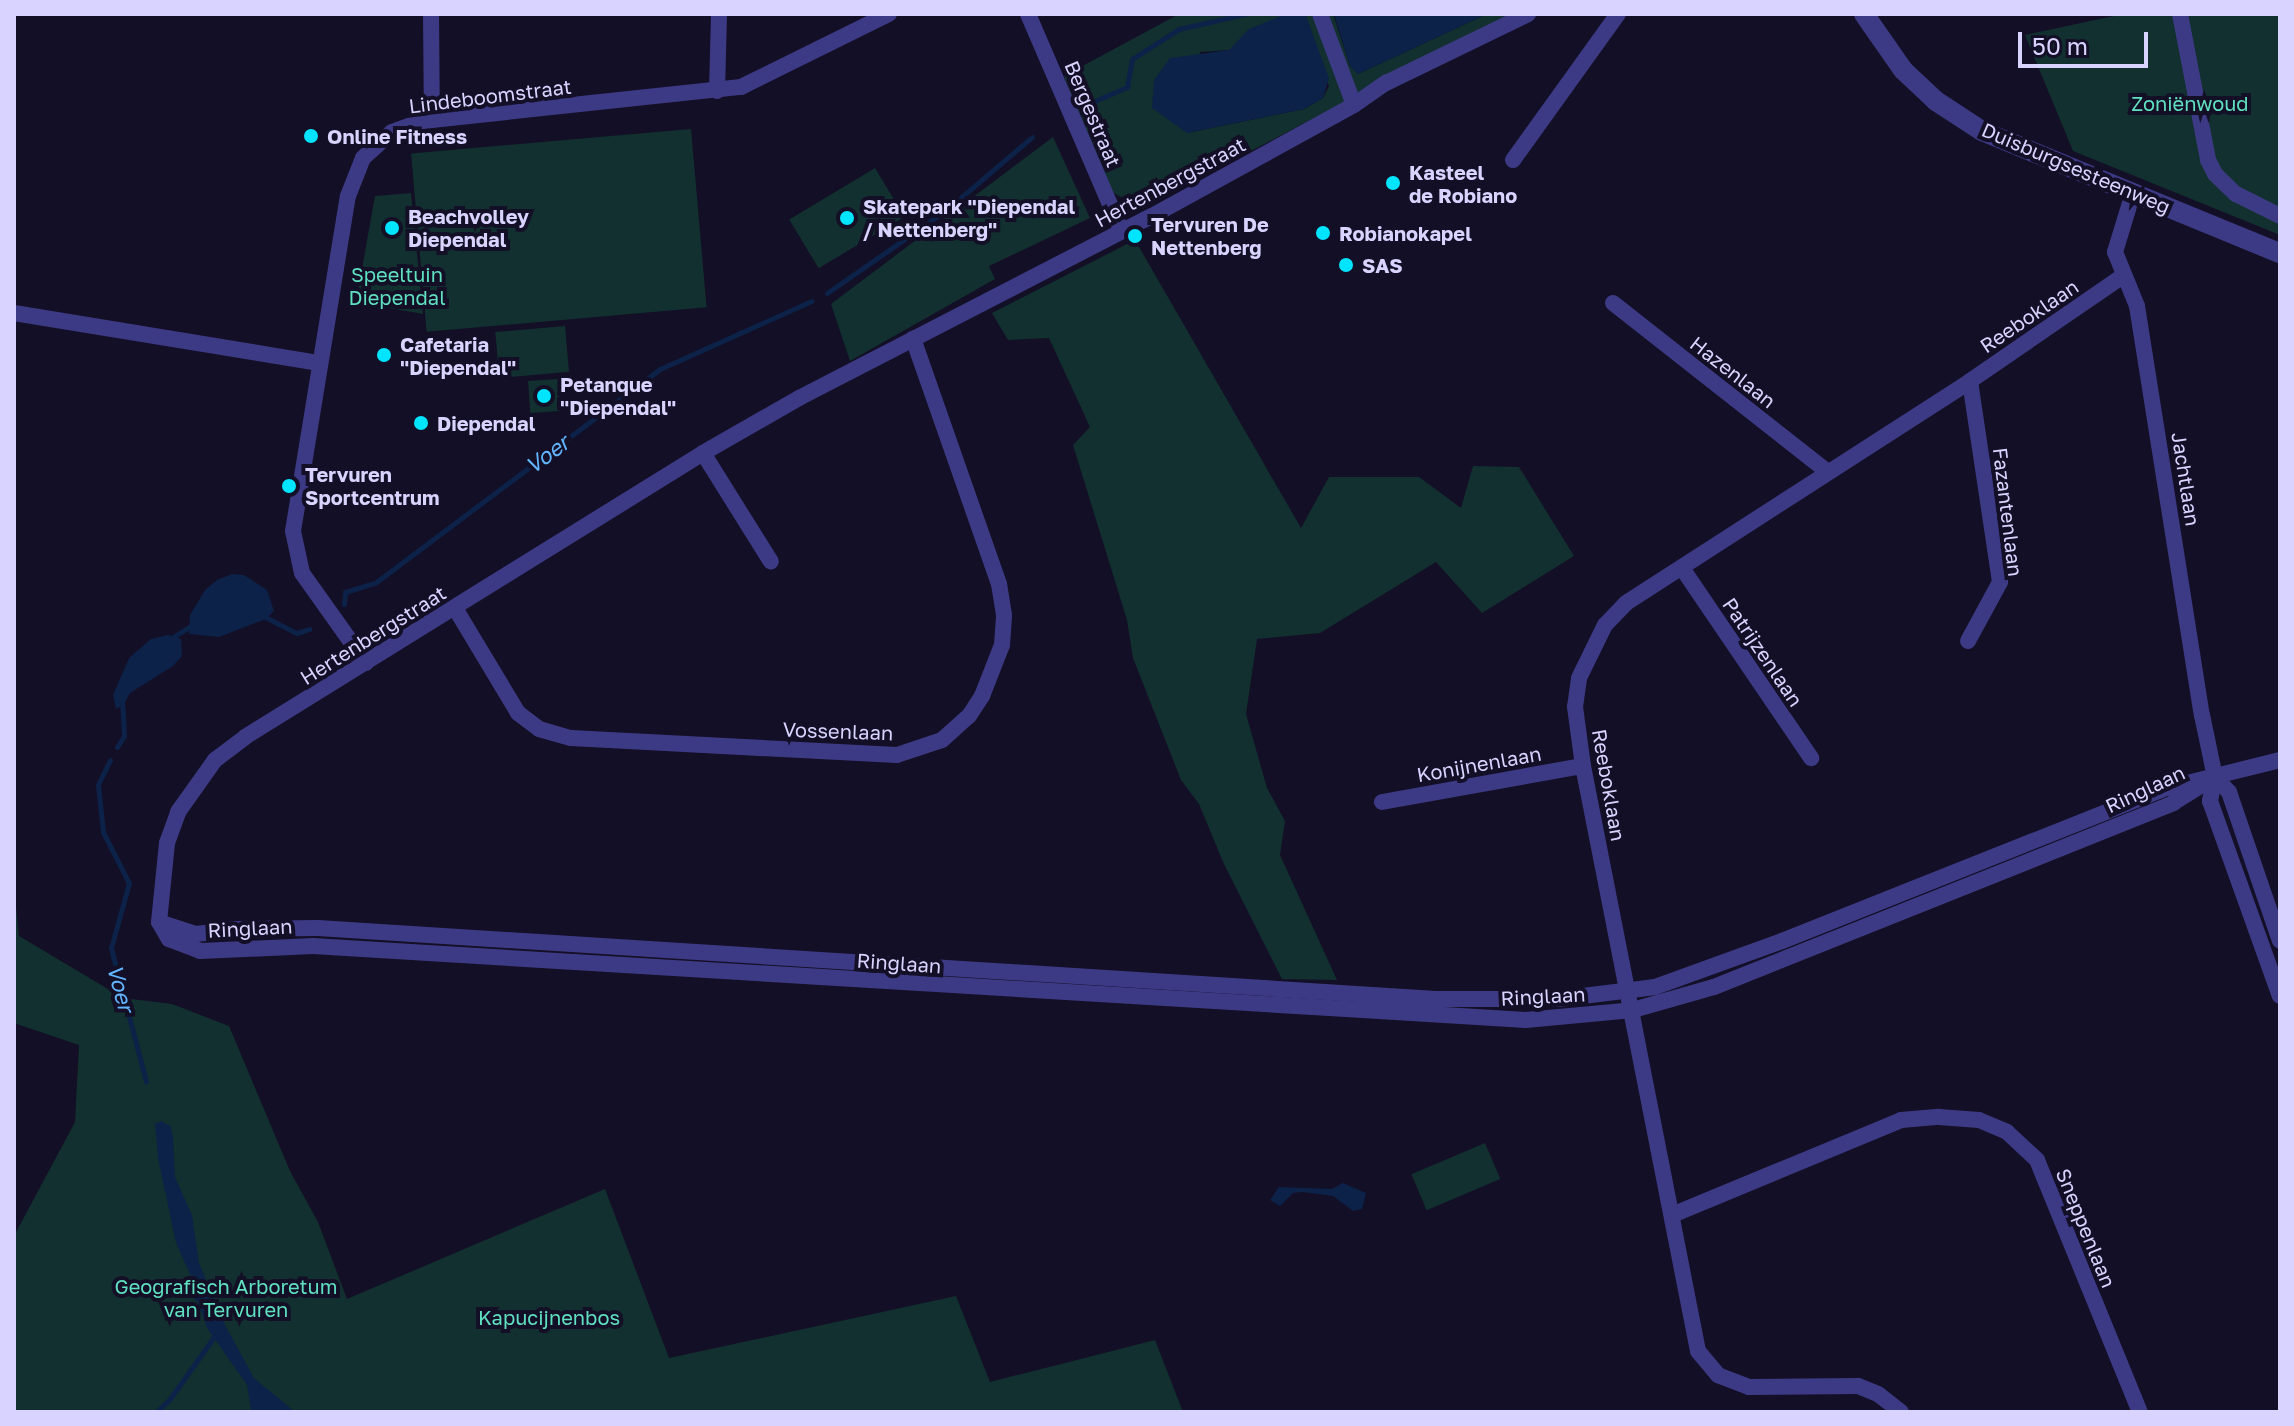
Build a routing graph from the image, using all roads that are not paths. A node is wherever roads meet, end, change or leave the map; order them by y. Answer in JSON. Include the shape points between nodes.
{"nodes":[{"id":1,"x":431,"y":14,"type":"edge"},
{"id":2,"x":719,"y":14,"type":"edge"},
{"id":3,"x":889,"y":14,"type":"edge"},
{"id":4,"x":1028,"y":14,"type":"edge"},
{"id":5,"x":1320,"y":14,"type":"edge"},
{"id":6,"x":1528,"y":14,"type":"edge"},
{"id":7,"x":1618,"y":14,"type":"edge"},
{"id":8,"x":1864,"y":14,"type":"edge"},
{"id":9,"x":2180,"y":14,"type":"edge"},
{"id":10,"x":717,"y":91,"type":"junction"},
{"id":11,"x":1354,"y":105,"type":"junction"},
{"id":12,"x":432,"y":120,"type":"junction"},
{"id":13,"x":1513,"y":160,"type":"dead end"},
{"id":14,"x":2133,"y":193,"type":"junction"},
{"id":15,"x":2280,"y":216,"type":"edge"},
{"id":16,"x":1121,"y":230,"type":"junction"},
{"id":17,"x":2280,"y":253,"type":"edge"},
{"id":18,"x":2124,"y":275,"type":"junction"},
{"id":19,"x":1613,"y":303,"type":"dead end"},
{"id":20,"x":14,"y":313,"type":"edge"},
{"id":21,"x":913,"y":339,"type":"junction"},
{"id":22,"x":318,"y":363,"type":"junction"},
{"id":23,"x":1970,"y":381,"type":"junction"},
{"id":24,"x":703,"y":453,"type":"junction"},
{"id":25,"x":1828,"y":472,"type":"junction"},
{"id":26,"x":771,"y":562,"type":"dead end"},
{"id":27,"x":1682,"y":568,"type":"junction"},
{"id":28,"x":455,"y":608,"type":"junction"},
{"id":29,"x":1968,"y":641,"type":"dead end"},
{"id":30,"x":366,"y":663,"type":"junction"},
{"id":31,"x":1811,"y":758,"type":"dead end"},
{"id":32,"x":2280,"y":760,"type":"edge"},
{"id":33,"x":1583,"y":766,"type":"junction"},
{"id":34,"x":2215,"y":777,"type":"junction"},
{"id":35,"x":1382,"y":802,"type":"dead end"},
{"id":36,"x":159,"y":922,"type":"joint"},
{"id":37,"x":2280,"y":941,"type":"edge"},
{"id":38,"x":2280,"y":996,"type":"edge"},
{"id":39,"x":1631,"y":1002,"type":"junction"},
{"id":40,"x":1672,"y":1215,"type":"junction"},
{"id":41,"x":1901,"y":1412,"type":"edge"},
{"id":42,"x":2140,"y":1412,"type":"edge"}],
"edges":[{"from":1,"to":12,"type":"street"},
{"from":2,"to":10,"type":"street"},
{"from":3,"to":10,"type":"street","name":"Lindeboomstraat","via":[[741,87]]},
{"from":4,"to":16,"type":"street","name":"Bergestraat"},
{"from":5,"to":11,"type":"street"},
{"from":6,"to":11,"type":"street","name":"Hertenbergstraat","via":[[1386,83]]},
{"from":7,"to":13,"type":"street"},
{"from":8,"to":14,"type":"street","name":"Duisburgsesteenweg","via":[[1903,70],[1936,101],[1982,131]]},
{"from":9,"to":15,"type":"street","via":[[2208,160],[2236,194]]},
{"from":10,"to":12,"type":"street","name":"Lindeboomstraat"},
{"from":11,"to":16,"type":"street","name":"Hertenbergstraat"},
{"from":12,"to":22,"type":"street","name":"Lindeboomstraat","via":[[392,132],[363,158],[353,177]]},
{"from":14,"to":17,"type":"street","name":"Duisburgsesteenweg"},
{"from":14,"to":18,"type":"street","name":"Jachtlaan","via":[[2115,252]]},
{"from":16,"to":21,"type":"street","name":"Hertenbergstraat"},
{"from":18,"to":23,"type":"street","name":"Reeboklaan"},
{"from":18,"to":34,"type":"street","name":"Jachtlaan","via":[[2137,306]]},
{"from":19,"to":25,"type":"street","name":"Hazenlaan"},
{"from":20,"to":22,"type":"street"},
{"from":21,"to":24,"type":"street","name":"Hertenbergstraat"},
{"from":21,"to":28,"type":"street","name":"Vossenlaan","via":[[999,584],[1004,615],[1002,645],[982,696],[942,740],[897,755],[571,738],[539,729],[518,713]]},
{"from":22,"to":30,"type":"street","name":"Lindeboomstraat","via":[[295,503],[295,546],[302,573],[320,603]]},
{"from":23,"to":25,"type":"street","name":"Reeboklaan"},
{"from":23,"to":29,"type":"street","name":"Fazantenlaan","via":[[2000,582]]},
{"from":24,"to":26,"type":"street"},
{"from":24,"to":28,"type":"street","name":"Hertenbergstraat"},
{"from":25,"to":27,"type":"street","name":"Reeboklaan"},
{"from":27,"to":31,"type":"street","name":"Patrijzenlaan"},
{"from":27,"to":33,"type":"street","name":"Reeboklaan","via":[[1626,603],[1591,649],[1575,707]]},
{"from":28,"to":30,"type":"street","name":"Hertenbergstraat"},
{"from":30,"to":36,"type":"street","name":"Hertenbergstraat","via":[[237,743],[200,777],[178,812],[167,843]]},
{"from":32,"to":34,"type":"street","name":"Ringlaan"},
{"from":33,"to":35,"type":"street","name":"Konijnenlaan"},
{"from":33,"to":39,"type":"street","name":"Reeboklaan"},
{"from":34,"to":37,"type":"street","name":"Jachtlaan","via":[[2229,792]]},
{"from":34,"to":38,"type":"street","name":"Jachtlaan","via":[[2210,801]]},
{"from":34,"to":39,"type":"street","name":"Ringlaan","via":[[2167,788]]},
{"from":36,"to":39,"type":"street","name":"Ringlaan","via":[[196,934],[318,928],[1436,999]]},
{"from":39,"to":40,"type":"street","name":"Reeboklaan"},
{"from":40,"to":41,"type":"street","name":"Reeboklaan","via":[[1693,1335],[1706,1365],[1749,1387],[1858,1386]]},
{"from":40,"to":42,"type":"street","name":"Sneppenlaan","via":[[1901,1120],[1979,1120],[2007,1132],[2037,1160]]}]}
